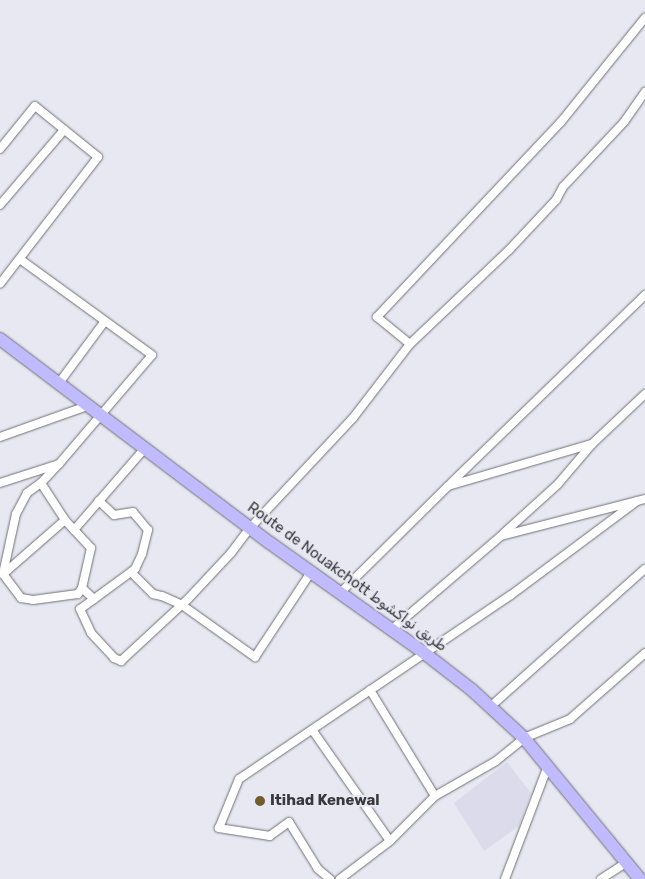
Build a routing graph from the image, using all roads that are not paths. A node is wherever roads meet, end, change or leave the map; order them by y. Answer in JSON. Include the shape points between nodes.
{"nodes":[{"id":1,"x":645,"y":18,"type":"edge"},
{"id":2,"x":645,"y":92,"type":"edge"},
{"id":3,"x":64,"y":130,"type":"junction"},
{"id":4,"x":0,"y":149,"type":"edge"},
{"id":5,"x":0,"y":205,"type":"edge"},
{"id":6,"x":20,"y":258,"type":"junction"},
{"id":7,"x":0,"y":284,"type":"edge"},
{"id":8,"x":645,"y":295,"type":"edge"},
{"id":9,"x":105,"y":321,"type":"junction"},
{"id":10,"x":1,"y":341,"type":"edge"},
{"id":11,"x":410,"y":344,"type":"junction"},
{"id":12,"x":59,"y":383,"type":"junction"},
{"id":13,"x":645,"y":394,"type":"edge"},
{"id":14,"x":87,"y":406,"type":"junction"},
{"id":15,"x":100,"y":416,"type":"junction"},
{"id":16,"x":0,"y":437,"type":"edge"},
{"id":17,"x":592,"y":444,"type":"junction"},
{"id":18,"x":145,"y":448,"type":"junction"},
{"id":19,"x":60,"y":464,"type":"junction"},
{"id":20,"x":0,"y":483,"type":"edge"},
{"id":21,"x":41,"y":483,"type":"junction"},
{"id":22,"x":448,"y":486,"type":"junction"},
{"id":23,"x":641,"y":500,"type":"edge"},
{"id":24,"x":99,"y":501,"type":"junction"},
{"id":25,"x":65,"y":520,"type":"junction"},
{"id":26,"x":250,"y":528,"type":"junction"},
{"id":27,"x":74,"y":530,"type":"junction"},
{"id":28,"x":501,"y":536,"type":"junction"},
{"id":29,"x":645,"y":569,"type":"edge"},
{"id":30,"x":131,"y":572,"type":"junction"},
{"id":31,"x":310,"y":572,"type":"junction"},
{"id":32,"x":3,"y":574,"type":"junction"},
{"id":33,"x":82,"y":588,"type":"junction"},
{"id":34,"x":340,"y":593,"type":"junction"},
{"id":35,"x":94,"y":599,"type":"junction"},
{"id":36,"x":182,"y":605,"type":"junction"},
{"id":37,"x":391,"y":630,"type":"junction"},
{"id":38,"x":423,"y":652,"type":"junction"},
{"id":39,"x":645,"y":653,"type":"edge"},
{"id":40,"x":370,"y":690,"type":"junction"},
{"id":41,"x":491,"y":706,"type":"junction"},
{"id":42,"x":313,"y":731,"type":"junction"},
{"id":43,"x":524,"y":738,"type":"junction"},
{"id":44,"x":548,"y":766,"type":"junction"},
{"id":45,"x":435,"y":796,"type":"junction"},
{"id":46,"x":390,"y":841,"type":"junction"},
{"id":47,"x":627,"y":862,"type":"junction"},
{"id":48,"x":330,"y":879,"type":"edge"},
{"id":49,"x":340,"y":879,"type":"edge"},
{"id":50,"x":505,"y":879,"type":"edge"},
{"id":51,"x":601,"y":879,"type":"edge"},
{"id":52,"x":640,"y":879,"type":"edge"}],
"edges":[{"from":1,"to":11,"type":"street","via":[[561,122],[378,318]]},
{"from":2,"to":11,"type":"street","via":[[624,122],[563,187],[556,200],[509,250]]},
{"from":3,"to":4,"type":"street","via":[[35,106]]},
{"from":3,"to":5,"type":"street"},
{"from":3,"to":6,"type":"street","via":[[97,155],[97,161]]},
{"from":6,"to":7,"type":"street"},
{"from":6,"to":9,"type":"street"},
{"from":8,"to":22,"type":"street"},
{"from":9,"to":12,"type":"street"},
{"from":9,"to":15,"type":"street","via":[[152,355]]},
{"from":10,"to":12,"type":"highway","name":"Route de Nouakchott طريق نواكشوط"},
{"from":11,"to":26,"type":"street","via":[[353,418]]},
{"from":12,"to":14,"type":"highway","name":"Route de Nouakchott طريق نواكشوط"},
{"from":13,"to":17,"type":"street"},
{"from":14,"to":15,"type":"highway","name":"Route de Nouakchott طريق نواكشوط"},
{"from":14,"to":16,"type":"street"},
{"from":15,"to":18,"type":"highway","name":"Route de Nouakchott طريق نواكشوط"},
{"from":15,"to":19,"type":"street"},
{"from":17,"to":22,"type":"street"},
{"from":17,"to":28,"type":"street","via":[[558,484]]},
{"from":18,"to":24,"type":"street"},
{"from":18,"to":26,"type":"highway","name":"Route de Nouakchott طريق نواكشوط"},
{"from":19,"to":20,"type":"street"},
{"from":19,"to":21,"type":"street"},
{"from":21,"to":25,"type":"street"},
{"from":21,"to":32,"type":"street","via":[[27,492],[16,514]]},
{"from":22,"to":34,"type":"street"},
{"from":23,"to":28,"type":"street"},
{"from":23,"to":38,"type":"street","via":[[511,595]]},
{"from":24,"to":27,"type":"street"},
{"from":24,"to":30,"type":"street","via":[[114,516],[133,512],[148,530],[142,554]]},
{"from":25,"to":27,"type":"street"},
{"from":25,"to":32,"type":"street"},
{"from":26,"to":31,"type":"highway","name":"Route de Nouakchott طريق نواكشوط"},
{"from":26,"to":36,"type":"street"},
{"from":27,"to":33,"type":"street","via":[[91,548]]},
{"from":28,"to":37,"type":"street"},
{"from":29,"to":41,"type":"street"},
{"from":30,"to":35,"type":"street"},
{"from":30,"to":36,"type":"street","via":[[153,594]]},
{"from":31,"to":34,"type":"highway","name":"Route de Nouakchott طريق نواكشوط"},
{"from":31,"to":36,"type":"street","via":[[255,656]]},
{"from":32,"to":33,"type":"street","via":[[21,598],[33,600],[78,594]]},
{"from":33,"to":35,"type":"street"},
{"from":34,"to":37,"type":"highway","name":"Route de Nouakchott طريق نواكشوط"},
{"from":35,"to":36,"type":"street","via":[[80,609],[92,633],[114,658],[121,661]]},
{"from":37,"to":38,"type":"highway","name":"Route de Nouakchott طريق نواكشوط"},
{"from":38,"to":40,"type":"street"},
{"from":38,"to":41,"type":"highway","name":"Route de Nouakchott طريق نواكشوط"},
{"from":39,"to":43,"type":"street","via":[[570,719]]},
{"from":40,"to":42,"type":"street"},
{"from":40,"to":45,"type":"street"},
{"from":41,"to":43,"type":"highway","name":"Route de Nouakchott طريق نواكشوط"},
{"from":42,"to":46,"type":"street"},
{"from":42,"to":48,"type":"street","via":[[239,779],[218,828],[270,836],[289,822],[318,869]]},
{"from":43,"to":44,"type":"highway","name":"Route de Nouakchott طريق نواكشوط"},
{"from":43,"to":45,"type":"street","via":[[496,761]]},
{"from":44,"to":47,"type":"highway","name":"Route de Nouakchott طريق نواكشوط"},
{"from":44,"to":50,"type":"street"},
{"from":45,"to":46,"type":"street"},
{"from":46,"to":49,"type":"street"},
{"from":47,"to":51,"type":"street"},
{"from":47,"to":52,"type":"highway","name":"Route de Nouakchott طريق نواكشوط"}]}
